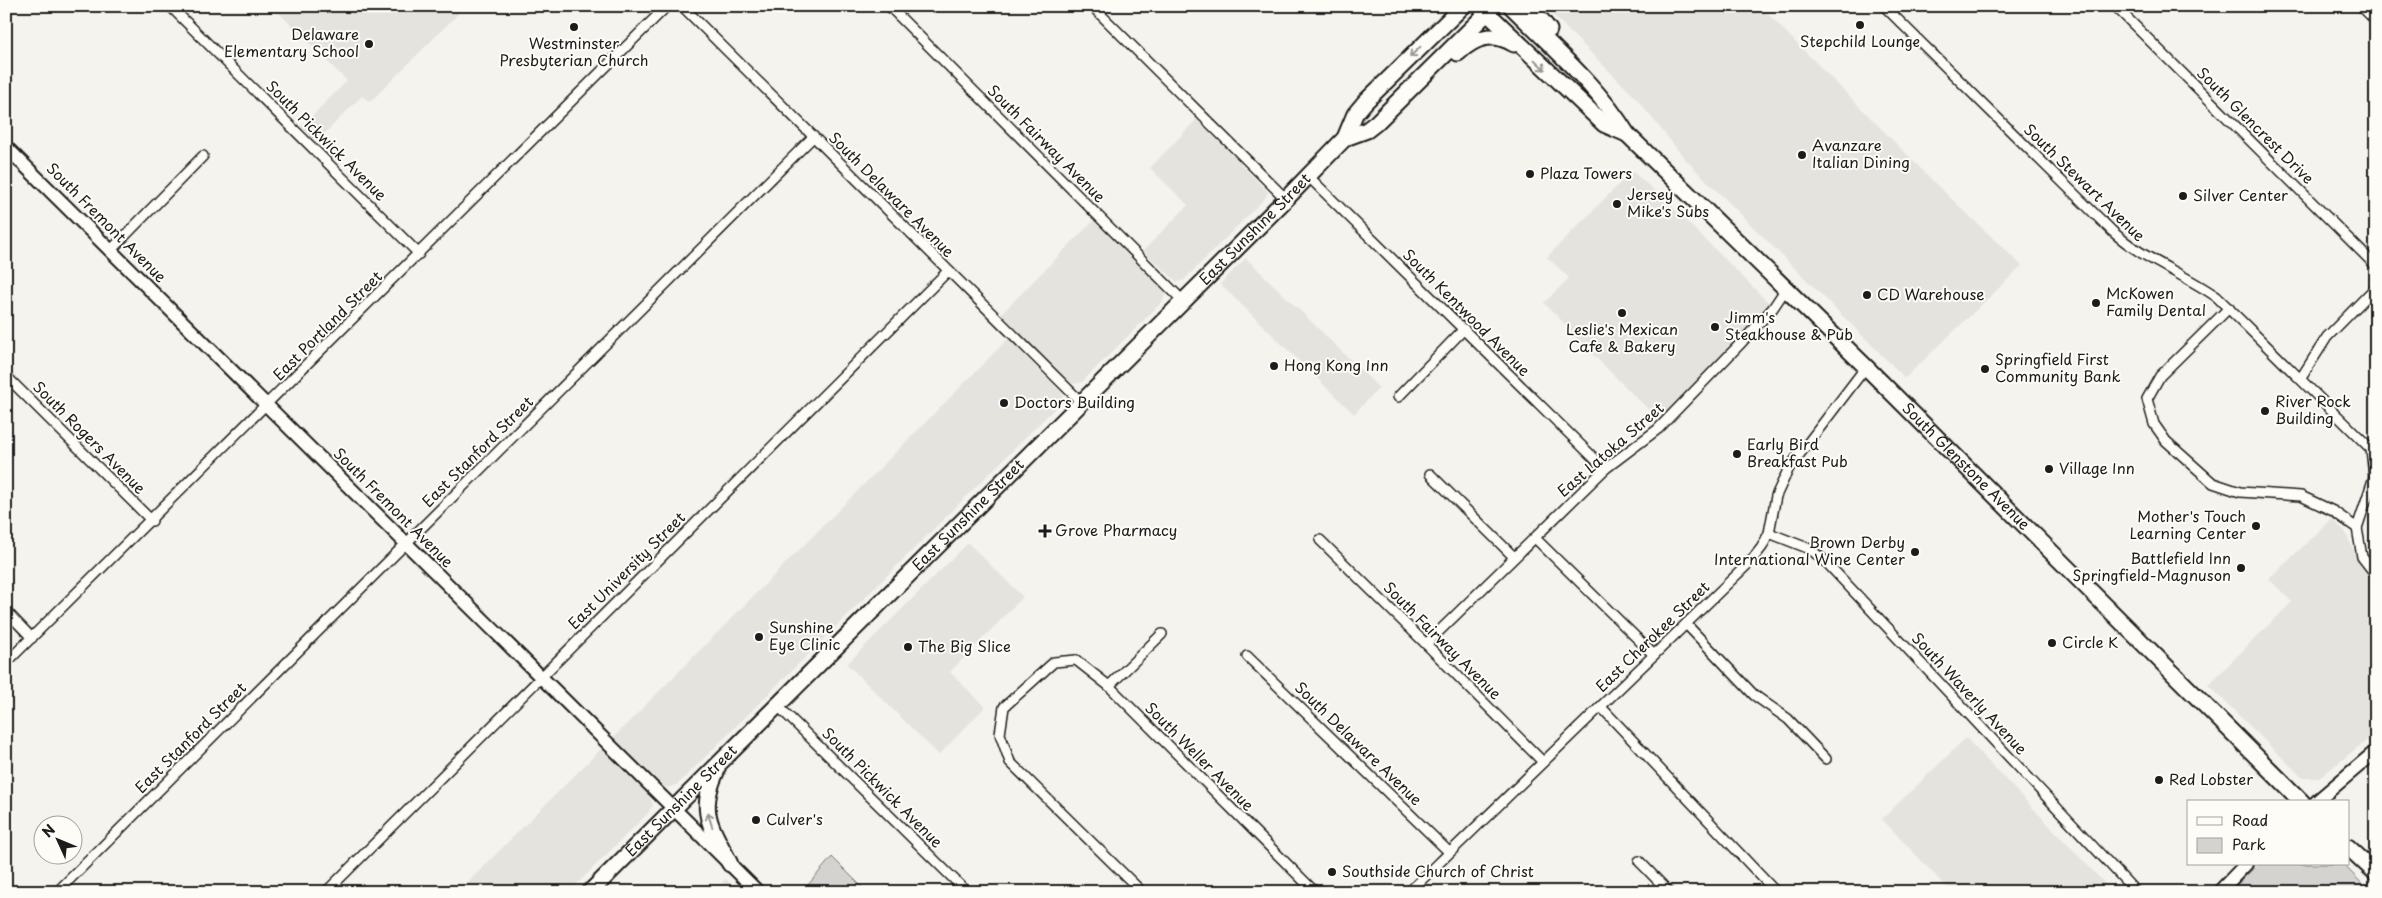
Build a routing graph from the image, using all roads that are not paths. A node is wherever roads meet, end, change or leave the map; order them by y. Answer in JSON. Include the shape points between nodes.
{"nodes":[{"id":1,"x":170,"y":6,"type":"edge"},
{"id":2,"x":667,"y":6,"type":"edge"},
{"id":3,"x":682,"y":6,"type":"edge"},
{"id":4,"x":889,"y":6,"type":"edge"},
{"id":5,"x":1092,"y":6,"type":"edge"},
{"id":6,"x":1446,"y":6,"type":"edge"},
{"id":7,"x":1463,"y":6,"type":"edge"},
{"id":8,"x":1512,"y":6,"type":"edge"},
{"id":9,"x":1530,"y":6,"type":"edge"},
{"id":10,"x":1884,"y":6,"type":"edge"},
{"id":11,"x":2115,"y":6,"type":"edge"},
{"id":12,"x":2361,"y":6,"type":"edge"},
{"id":13,"x":1487,"y":8,"type":"edge"},
{"id":14,"x":2376,"y":21,"type":"edge"},
{"id":15,"x":1435,"y":34,"type":"junction"},
{"id":16,"x":1525,"y":51,"type":"junction"},
{"id":17,"x":1597,"y":91,"type":"junction"},
{"id":18,"x":1376,"y":123,"type":"junction"},
{"id":19,"x":1627,"y":134,"type":"junction"},
{"id":20,"x":813,"y":137,"type":"junction"},
{"id":21,"x":1345,"y":138,"type":"junction"},
{"id":22,"x":6,"y":147,"type":"edge"},
{"id":23,"x":203,"y":156,"type":"dead end"},
{"id":24,"x":1308,"y":176,"type":"junction"},
{"id":25,"x":1286,"y":199,"type":"junction"},
{"id":26,"x":110,"y":251,"type":"junction"},
{"id":27,"x":419,"y":254,"type":"junction"},
{"id":28,"x":2376,"y":266,"type":"edge"},
{"id":29,"x":948,"y":271,"type":"junction"},
{"id":30,"x":2376,"y":287,"type":"edge"},
{"id":31,"x":1785,"y":290,"type":"junction"},
{"id":32,"x":1184,"y":301,"type":"junction"},
{"id":33,"x":2230,"y":308,"type":"junction"},
{"id":34,"x":1464,"y":329,"type":"junction"},
{"id":35,"x":1866,"y":367,"type":"junction"},
{"id":36,"x":6,"y":376,"type":"edge"},
{"id":37,"x":2301,"y":378,"type":"junction"},
{"id":38,"x":1398,"y":397,"type":"dead end"},
{"id":39,"x":1082,"y":403,"type":"junction"},
{"id":40,"x":267,"y":406,"type":"junction"},
{"id":41,"x":1605,"y":469,"type":"junction"},
{"id":42,"x":1430,"y":474,"type":"dead end"},
{"id":43,"x":152,"y":521,"type":"junction"},
{"id":44,"x":2356,"y":528,"type":"junction"},
{"id":45,"x":1770,"y":532,"type":"junction"},
{"id":46,"x":1536,"y":538,"type":"junction"},
{"id":47,"x":1320,"y":540,"type":"dead end"},
{"id":48,"x":406,"y":543,"type":"junction"},
{"id":49,"x":1514,"y":557,"type":"junction"},
{"id":50,"x":2376,"y":575,"type":"edge"},
{"id":51,"x":6,"y":611,"type":"edge"},
{"id":52,"x":1686,"y":624,"type":"junction"},
{"id":53,"x":1162,"y":634,"type":"dead end"},
{"id":54,"x":32,"y":638,"type":"junction"},
{"id":55,"x":1426,"y":644,"type":"junction"},
{"id":56,"x":1654,"y":655,"type":"junction"},
{"id":57,"x":1247,"y":656,"type":"dead end"},
{"id":58,"x":6,"y":664,"type":"edge"},
{"id":59,"x":541,"y":678,"type":"junction"},
{"id":60,"x":1109,"y":686,"type":"junction"},
{"id":61,"x":778,"y":705,"type":"junction"},
{"id":62,"x":1601,"y":707,"type":"junction"},
{"id":63,"x":2376,"y":751,"type":"edge"},
{"id":64,"x":1826,"y":759,"type":"dead end"},
{"id":65,"x":722,"y":760,"type":"junction"},
{"id":66,"x":1543,"y":762,"type":"junction"},
{"id":67,"x":2300,"y":800,"type":"edge"},
{"id":68,"x":2318,"y":800,"type":"edge"},
{"id":69,"x":674,"y":808,"type":"junction"},
{"id":70,"x":2350,"y":848,"type":"edge"},
{"id":71,"x":1449,"y":852,"type":"junction"},
{"id":72,"x":1639,"y":861,"type":"dead end"},
{"id":73,"x":730,"y":864,"type":"junction"},
{"id":74,"x":2244,"y":866,"type":"edge"},
{"id":75,"x":2376,"y":873,"type":"edge"},
{"id":76,"x":57,"y":892,"type":"edge"},
{"id":77,"x":326,"y":892,"type":"edge"},
{"id":78,"x":590,"y":892,"type":"edge"},
{"id":79,"x":758,"y":892,"type":"edge"},
{"id":80,"x":967,"y":892,"type":"edge"},
{"id":81,"x":1142,"y":892,"type":"edge"},
{"id":82,"x":1315,"y":892,"type":"edge"},
{"id":83,"x":1409,"y":892,"type":"edge"},
{"id":84,"x":1669,"y":892,"type":"edge"},
{"id":85,"x":1776,"y":892,"type":"edge"},
{"id":86,"x":2136,"y":892,"type":"edge"},
{"id":87,"x":2219,"y":892,"type":"edge"}],
"edges":[{"from":1,"to":27,"type":"street","name":"South Pickwick Avenue"},
{"from":2,"to":27,"type":"street","name":"East Portland Street"},
{"from":3,"to":20,"type":"street","name":"South Delaware Avenue"},
{"from":4,"to":32,"type":"street","name":"South Fairway Avenue"},
{"from":5,"to":25,"type":"street"},
{"from":6,"to":15,"type":"main road"},
{"from":7,"to":15,"type":"main road","name":"East Sunshine Street"},
{"from":8,"to":17,"type":"main road","name":"South Glenstone Avenue"},
{"from":9,"to":17,"type":"main road","via":[[1589,72]]},
{"from":10,"to":33,"type":"street","name":"South Stewart Avenue","via":[[2124,242],[2150,260],[2205,289]]},
{"from":11,"to":28,"type":"street","name":"South Glencrest Drive"},
{"from":12,"to":14,"type":"street"},
{"from":13,"to":16,"type":"main road","name":"South Glenstone Avenue"},
{"from":13,"to":18,"type":"main road","name":"East Sunshine Street"},
{"from":15,"to":21,"type":"main road","name":"East Sunshine Street","one_way":true,"via":[[1364,102]]},
{"from":16,"to":18,"type":"main road","via":[[1501,37],[1472,41],[1398,110]]},
{"from":16,"to":19,"type":"main road","name":"South Glenstone Avenue","one_way":true,"via":[[1604,124]]},
{"from":17,"to":19,"type":"main road","name":"South Glenstone Avenue"},
{"from":18,"to":21,"type":"main road","name":"East Sunshine Street"},
{"from":19,"to":31,"type":"main road","name":"South Glenstone Avenue"},
{"from":20,"to":29,"type":"street","name":"South Delaware Avenue"},
{"from":20,"to":48,"type":"street","name":"East Stanford Street"},
{"from":21,"to":24,"type":"main road","name":"East Sunshine Street"},
{"from":22,"to":26,"type":"street","name":"South Fremont Avenue"},
{"from":23,"to":26,"type":"street"},
{"from":24,"to":25,"type":"main road","name":"East Sunshine Street"},
{"from":24,"to":34,"type":"street","name":"South Kentwood Avenue"},
{"from":25,"to":32,"type":"main road","name":"East Sunshine Street"},
{"from":26,"to":40,"type":"street","name":"South Fremont Avenue"},
{"from":27,"to":40,"type":"street","name":"East Portland Street"},
{"from":29,"to":39,"type":"street","name":"South Delaware Avenue"},
{"from":29,"to":59,"type":"street","name":"East University Street"},
{"from":30,"to":37,"type":"street","via":[[2327,337]]},
{"from":31,"to":35,"type":"main road","name":"South Glenstone Avenue"},
{"from":31,"to":41,"type":"street","name":"East Latoka Street","via":[[1754,330],[1658,429]]},
{"from":32,"to":39,"type":"main road","name":"East Sunshine Street"},
{"from":33,"to":37,"type":"street","name":"South Stewart Avenue"},
{"from":33,"to":44,"type":"street","via":[[2160,376],[2147,399],[2154,424],[2166,441],[2212,483],[2240,492],[2301,496],[2333,511]]},
{"from":34,"to":38,"type":"street"},
{"from":34,"to":41,"type":"street","name":"South Kentwood Avenue"},
{"from":35,"to":45,"type":"street","name":"East Cherokee Street","via":[[1789,468],[1776,496]]},
{"from":35,"to":67,"type":"main road","name":"South Glenstone Avenue"},
{"from":36,"to":43,"type":"street","name":"South Rogers Avenue"},
{"from":37,"to":44,"type":"street","name":"South Stewart Avenue","via":[[2371,449],[2374,477]]},
{"from":39,"to":61,"type":"main road","name":"East Sunshine Street"},
{"from":40,"to":43,"type":"street","name":"East Portland Street"},
{"from":40,"to":48,"type":"street","name":"South Fremont Avenue"},
{"from":41,"to":46,"type":"street","name":"East Latoka Street"},
{"from":42,"to":49,"type":"street"},
{"from":43,"to":54,"type":"street","name":"East Portland Street"},
{"from":44,"to":50,"type":"street","via":[[2362,557]]},
{"from":45,"to":52,"type":"street","name":"East Cherokee Street","via":[[1751,561]]},
{"from":45,"to":86,"type":"street","name":"South Waverly Avenue","via":[[1810,549],[1825,562]]},
{"from":46,"to":49,"type":"street","name":"East Latoka Street"},
{"from":46,"to":56,"type":"street"},
{"from":47,"to":55,"type":"street","name":"South Fairway Avenue"},
{"from":48,"to":59,"type":"street","name":"South Fremont Avenue"},
{"from":48,"to":76,"type":"street","name":"East Stanford Street"},
{"from":49,"to":55,"type":"street","name":"East Latoka Street"},
{"from":51,"to":54,"type":"street"},
{"from":52,"to":56,"type":"street","name":"East Cherokee Street"},
{"from":52,"to":64,"type":"street","via":[[1754,695],[1788,719]]},
{"from":53,"to":60,"type":"street"},
{"from":54,"to":58,"type":"street","name":"East Portland Street"},
{"from":55,"to":66,"type":"street","name":"South Fairway Avenue"},
{"from":56,"to":62,"type":"street","name":"East Cherokee Street"},
{"from":57,"to":71,"type":"street","name":"South Delaware Avenue"},
{"from":59,"to":69,"type":"street","name":"South Fremont Avenue"},
{"from":59,"to":77,"type":"street","name":"East University Street"},
{"from":60,"to":81,"type":"street","name":"South Weller Avenue","via":[[1076,660],[1054,662],[1004,707],[1000,734],[1010,762]]},
{"from":60,"to":82,"type":"street","name":"South Weller Avenue"},
{"from":61,"to":65,"type":"main road","name":"East Sunshine Street"},
{"from":61,"to":80,"type":"street","name":"South Pickwick Avenue"},
{"from":62,"to":66,"type":"street","name":"East Cherokee Street"},
{"from":62,"to":85,"type":"street"},
{"from":63,"to":68,"type":"street"},
{"from":65,"to":69,"type":"main road","name":"East Sunshine Street"},
{"from":73,"to":65,"type":"main road","one_way":true,"via":[[711,825],[706,801]]},
{"from":66,"to":71,"type":"street","name":"East Cherokee Street"},
{"from":69,"to":73,"type":"street","name":"South Fremont Avenue"},
{"from":69,"to":78,"type":"main road","name":"East Sunshine Street"},
{"from":70,"to":75,"type":"main road"},
{"from":71,"to":83,"type":"street","name":"East Cherokee Street"},
{"from":72,"to":84,"type":"street"},
{"from":73,"to":79,"type":"street","name":"South Fremont Avenue"},
{"from":74,"to":87,"type":"street"}]}
